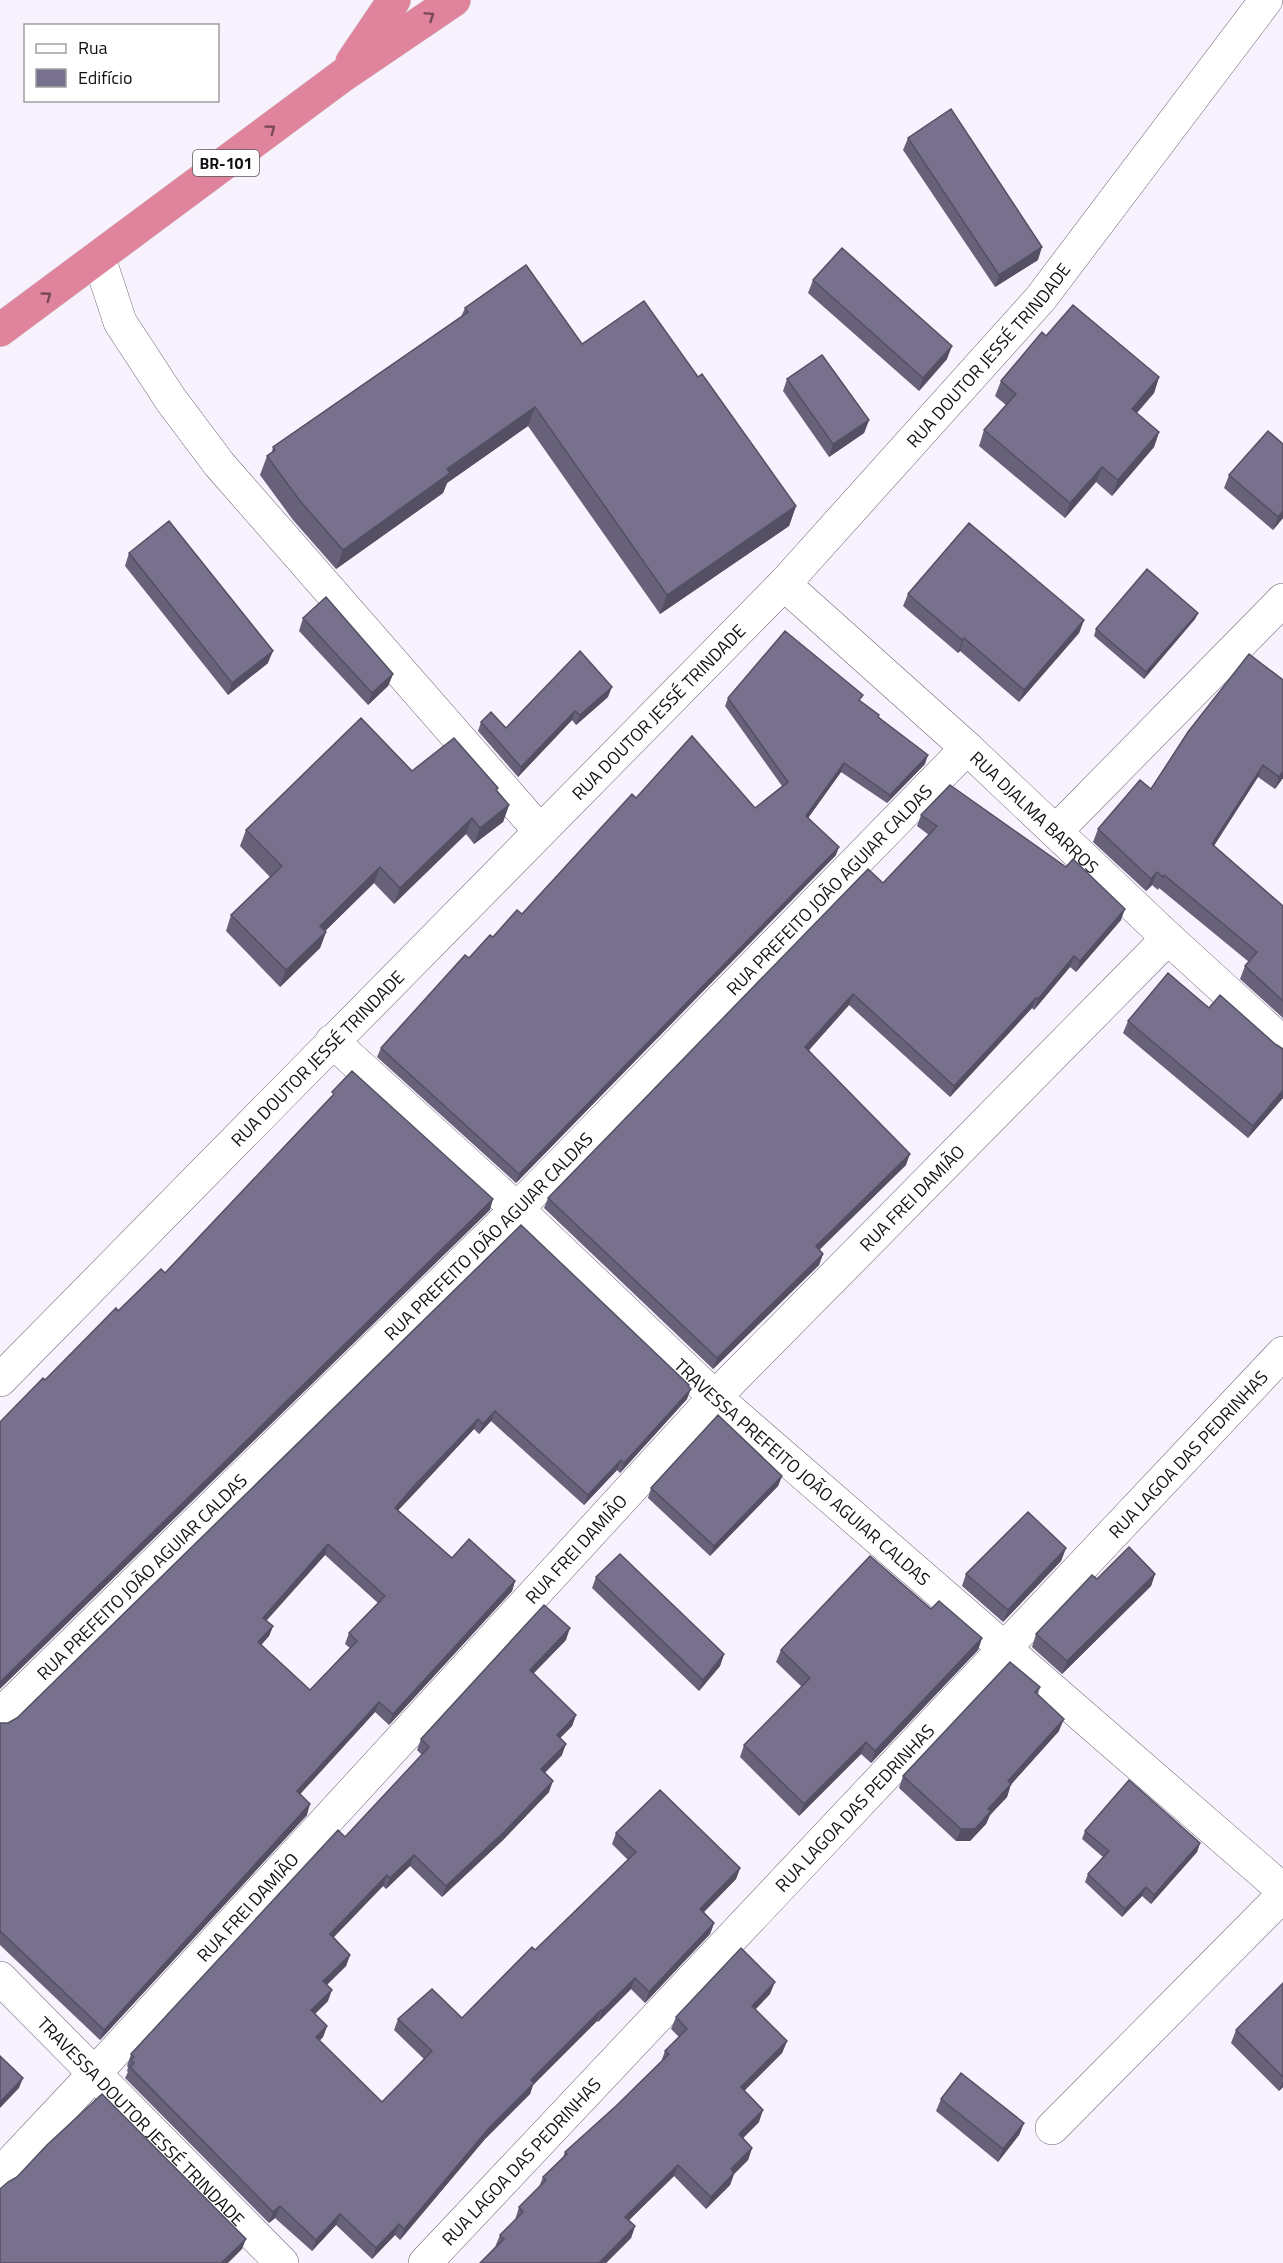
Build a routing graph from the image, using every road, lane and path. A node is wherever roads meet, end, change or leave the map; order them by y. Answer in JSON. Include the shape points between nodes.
{"nodes":[{"id":1,"x":393,"y":0,"type":"edge"},
{"id":2,"x":454,"y":0,"type":"edge"},
{"id":3,"x":1266,"y":0,"type":"edge"},
{"id":4,"x":342,"y":76,"type":"junction"},
{"id":5,"x":99,"y":258,"type":"junction"},
{"id":6,"x":0,"y":330,"type":"edge"},
{"id":7,"x":784,"y":584,"type":"junction"},
{"id":8,"x":1283,"y":600,"type":"edge"},
{"id":9,"x":967,"y":748,"type":"junction"},
{"id":10,"x":540,"y":831,"type":"junction"},
{"id":11,"x":1056,"y":831,"type":"junction"},
{"id":12,"x":1167,"y":938,"type":"junction"},
{"id":13,"x":332,"y":1041,"type":"junction"},
{"id":14,"x":1283,"y":1043,"type":"edge"},
{"id":15,"x":517,"y":1209,"type":"junction"},
{"id":16,"x":1283,"y":1353,"type":"edge"},
{"id":17,"x":0,"y":1380,"type":"edge"},
{"id":18,"x":716,"y":1397,"type":"junction"},
{"id":19,"x":1004,"y":1648,"type":"junction"},
{"id":20,"x":0,"y":1715,"type":"edge"},
{"id":21,"x":1283,"y":1890,"type":"edge"},
{"id":22,"x":1283,"y":1895,"type":"edge"},
{"id":23,"x":0,"y":1978,"type":"edge"},
{"id":24,"x":95,"y":2073,"type":"junction"},
{"id":25,"x":1052,"y":2128,"type":"dead end"},
{"id":26,"x":0,"y":2174,"type":"edge"},
{"id":27,"x":282,"y":2263,"type":"edge"},
{"id":28,"x":425,"y":2263,"type":"edge"}],
"edges":[{"from":1,"to":4,"type":"highway"},
{"from":4,"to":2,"type":"highway","number":"BR-101","one_way":true},
{"from":3,"to":7,"type":"street","name":"RUA DOUTOR JESSÉ TRINDADE","via":[[1041,298]]},
{"from":5,"to":4,"type":"highway","number":"BR-101","one_way":true},
{"from":6,"to":5,"type":"highway","number":"BR-101","one_way":true},
{"from":5,"to":10,"type":"street","via":[[120,322],[219,464]]},
{"from":7,"to":9,"type":"street","name":"RUA DJALMA BARROS"},
{"from":7,"to":10,"type":"street","name":"RUA DOUTOR JESSÉ TRINDADE"},
{"from":8,"to":11,"type":"street"},
{"from":9,"to":11,"type":"street","name":"RUA DJALMA BARROS"},
{"from":9,"to":15,"type":"street","name":"RUA PREFEITO JOÃO AGUIAR CALDAS"},
{"from":10,"to":13,"type":"street","name":"RUA DOUTOR JESSÉ TRINDADE"},
{"from":11,"to":12,"type":"street","name":"RUA DJALMA BARROS"},
{"from":12,"to":14,"type":"street","name":"RUA DJALMA BARROS"},
{"from":12,"to":18,"type":"street","name":"RUA FREI DAMIÃO"},
{"from":13,"to":15,"type":"street","name":"TRAVESSA PREFEITO JOÃO AGUIAR CALDAS"},
{"from":13,"to":17,"type":"street","name":"RUA DOUTOR JESSÉ TRINDADE"},
{"from":15,"to":18,"type":"street","name":"TRAVESSA PREFEITO JOÃO AGUIAR CALDAS"},
{"from":15,"to":20,"type":"street","name":"RUA PREFEITO JOÃO AGUIAR CALDAS"},
{"from":16,"to":19,"type":"street","name":"RUA LAGOA DAS PEDRINHAS"},
{"from":18,"to":19,"type":"street","name":"TRAVESSA PREFEITO JOÃO AGUIAR CALDAS"},
{"from":18,"to":24,"type":"street","name":"RUA FREI DAMIÃO"},
{"from":19,"to":21,"type":"street","name":"TRAVESSA PREFEITO JOÃO AGUIAR CALDAS"},
{"from":19,"to":28,"type":"street","name":"RUA LAGOA DAS PEDRINHAS"},
{"from":22,"to":25,"type":"street"},
{"from":23,"to":24,"type":"street","name":"TRAVESSA DOUTOR JESSÉ TRINDADE"},
{"from":24,"to":26,"type":"street","name":"RUA FREI DAMIÃO"},
{"from":24,"to":27,"type":"street","name":"TRAVESSA DOUTOR JESSÉ TRINDADE"}]}
